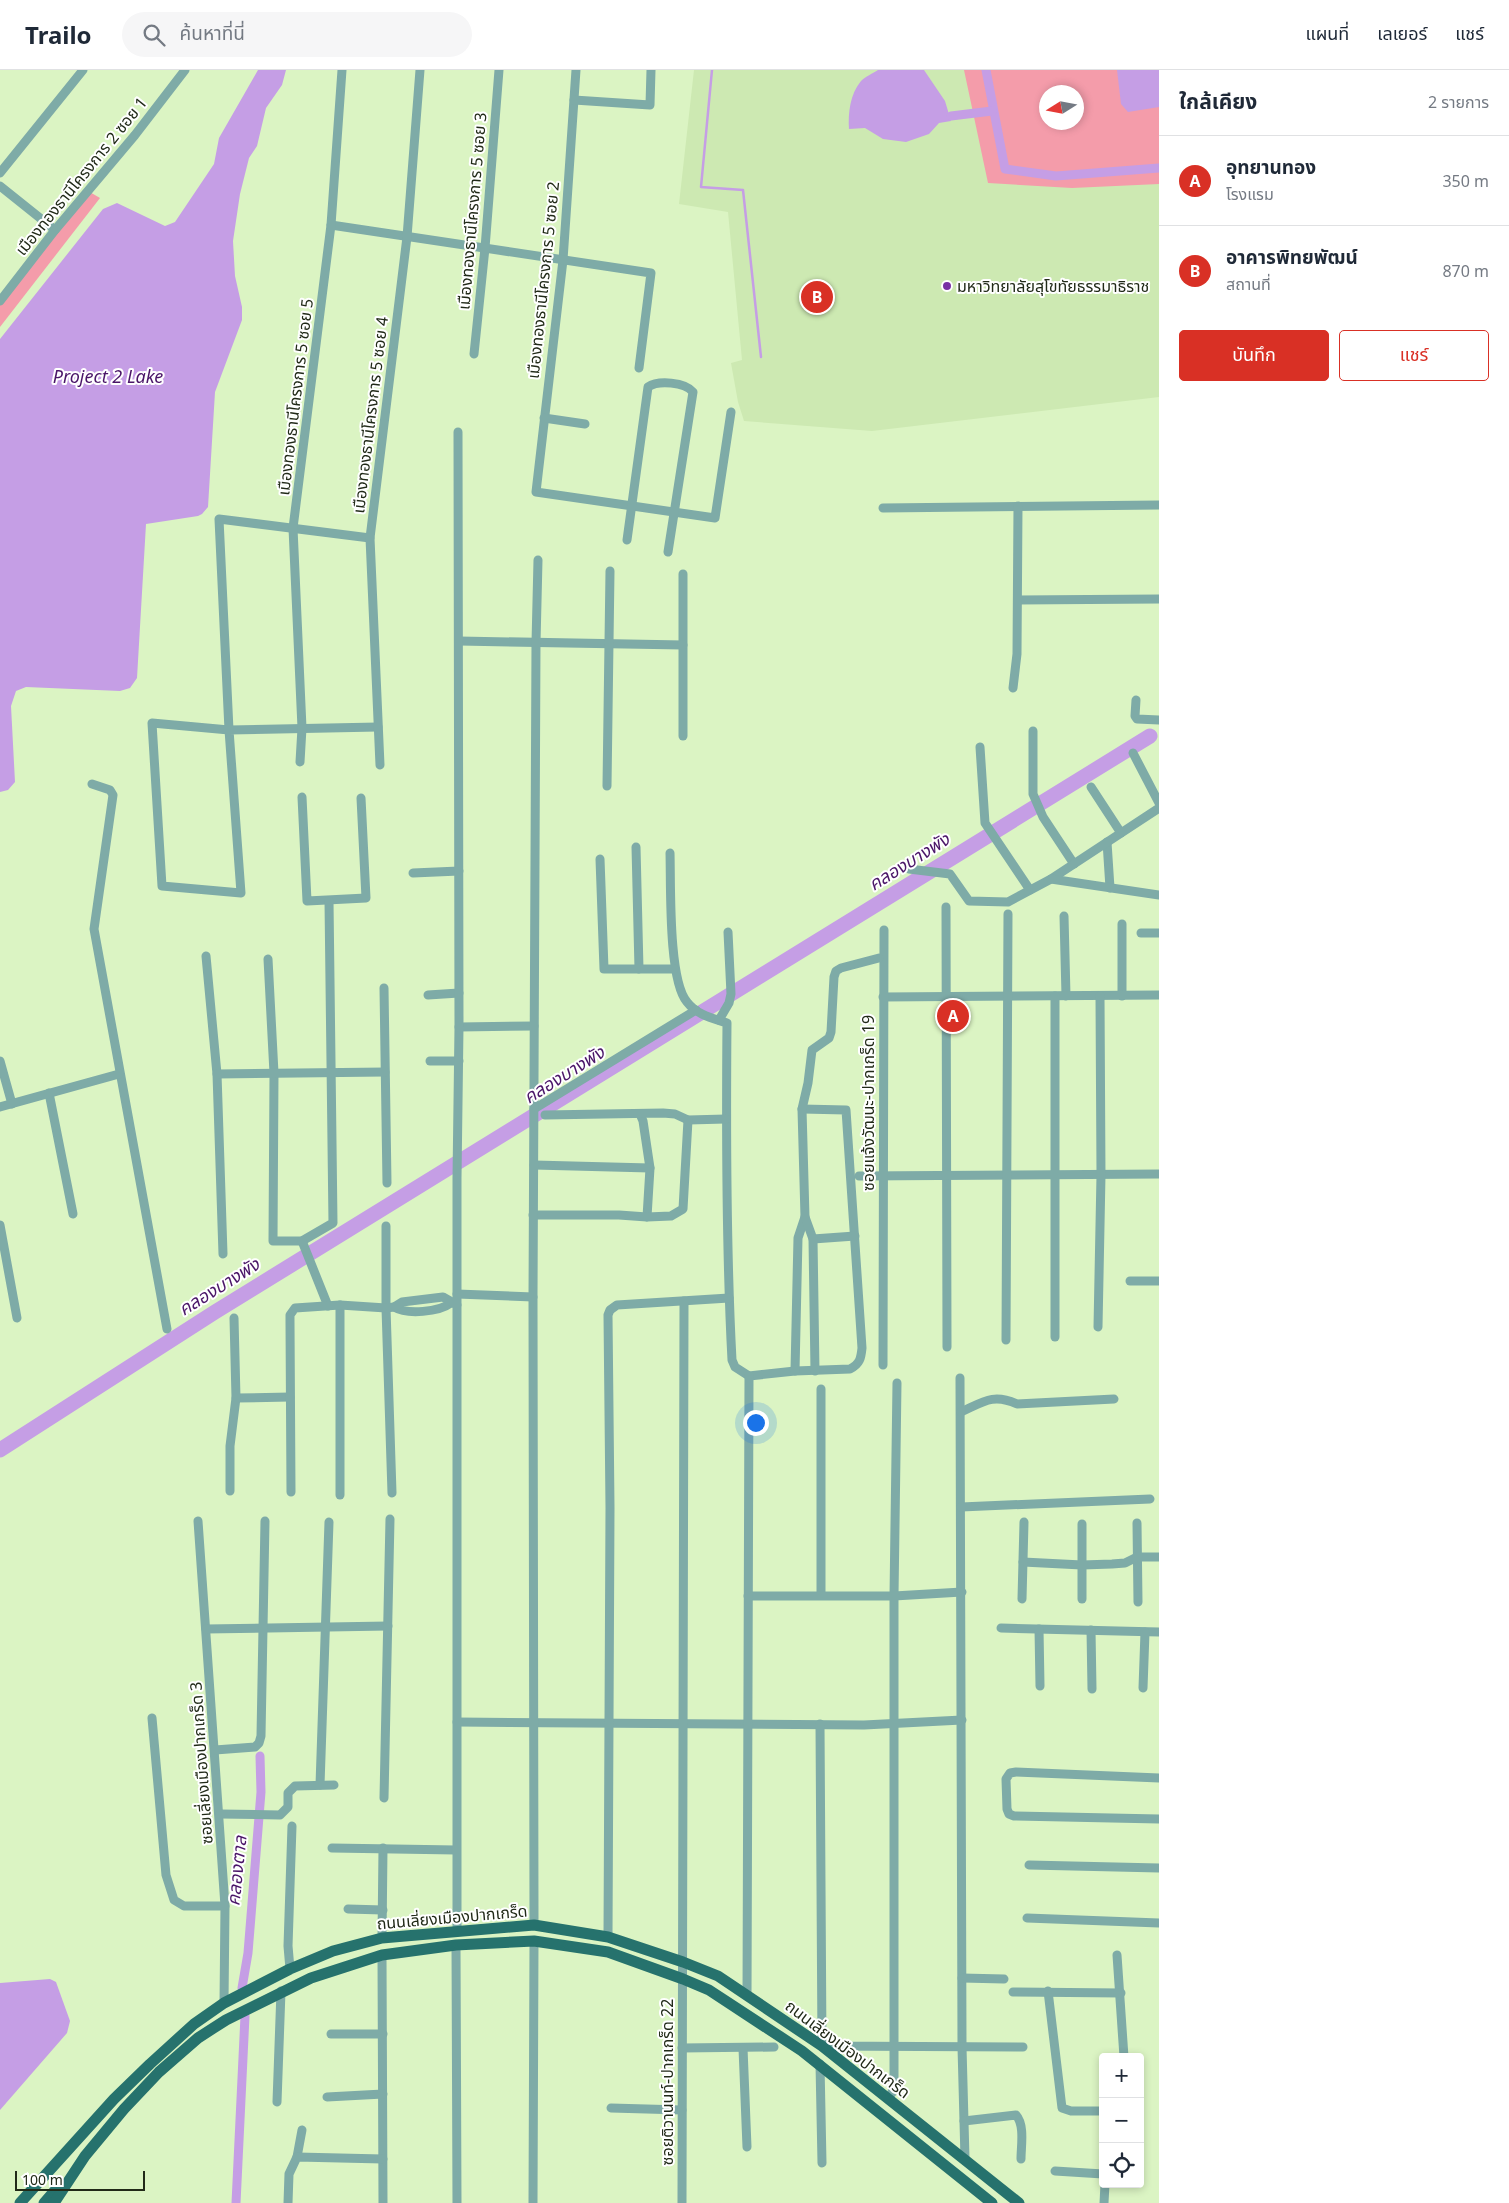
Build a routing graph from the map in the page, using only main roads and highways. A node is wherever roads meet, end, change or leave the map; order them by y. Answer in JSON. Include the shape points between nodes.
{"nodes":[{"id":1,"x":67,"y":2151,"type":"junction"},
{"id":2,"x":85,"y":2156,"type":"junction"},
{"id":3,"x":20,"y":2203,"type":"edge"},
{"id":4,"x":30,"y":2203,"type":"edge"},
{"id":5,"x":44,"y":2203,"type":"edge"},
{"id":6,"x":54,"y":2203,"type":"edge"},
{"id":7,"x":992,"y":2203,"type":"edge"},
{"id":8,"x":1019,"y":2203,"type":"edge"}],
"edges":[{"from":1,"to":3,"type":"main road","name":"ถนนเลี่ยงเมืองปากเกร็ด"},
{"from":1,"to":4,"type":"main road"},
{"from":1,"to":8,"type":"main road","name":"ถนนเลี่ยงเมืองปากเกร็ด","via":[[150,2064],[194,2024],[290,1968],[333,1951],[382,1938],[534,1925],[608,1937],[718,1976],[822,2046]]},
{"from":2,"to":5,"type":"main road"},
{"from":2,"to":6,"type":"main road","name":"ถนนเลี่ยงเมืองปากเกร็ด"},
{"from":2,"to":7,"type":"main road","name":"ถนนเลี่ยงเมืองปากเกร็ด","via":[[159,2072],[198,2038],[282,1991],[382,1955],[456,1945],[534,1941],[608,1952],[709,1990],[820,2064]]}]}
